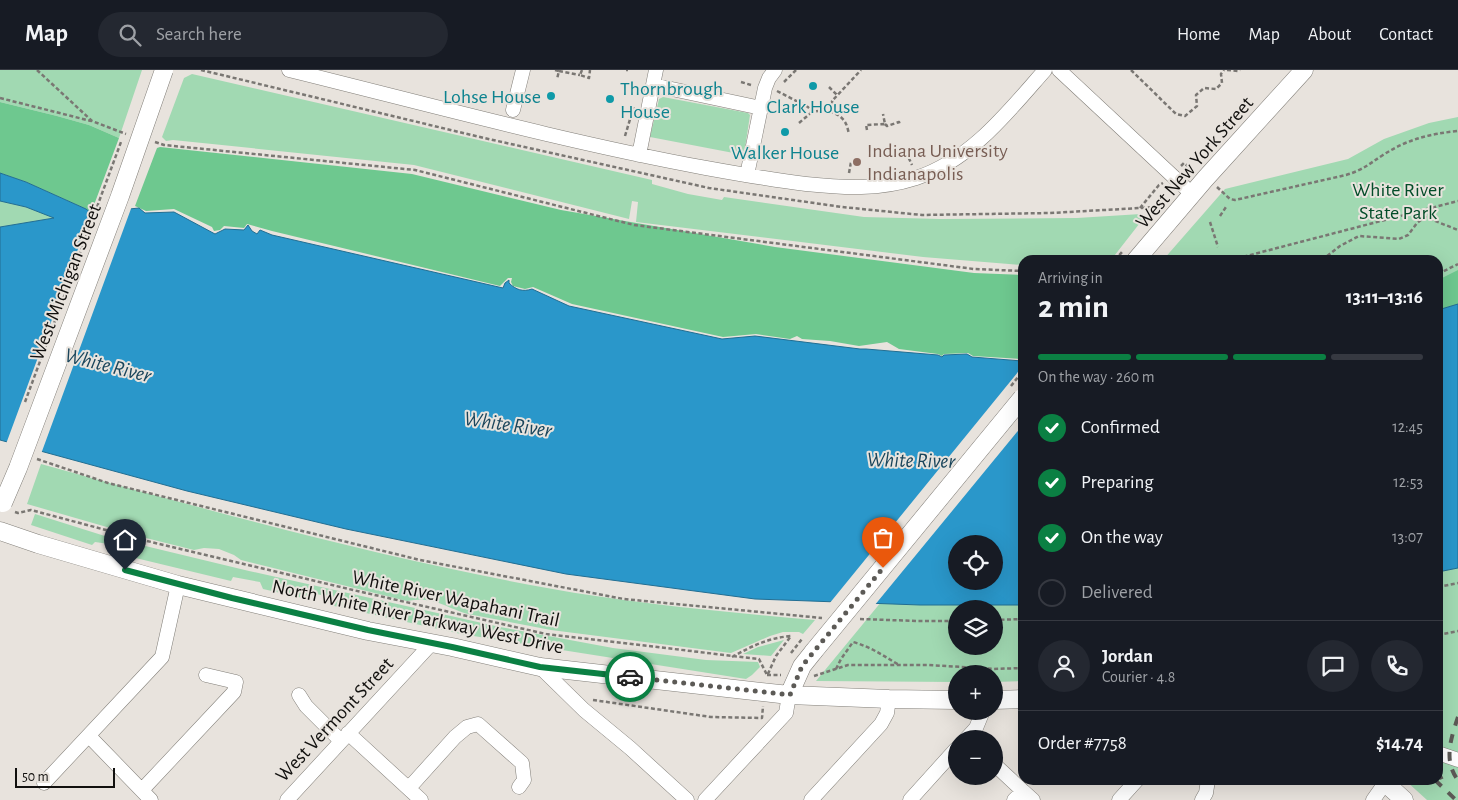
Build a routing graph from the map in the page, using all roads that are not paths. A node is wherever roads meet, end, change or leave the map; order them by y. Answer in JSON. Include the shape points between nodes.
{"nodes":[{"id":1,"x":164,"y":70,"type":"edge"},
{"id":2,"x":288,"y":70,"type":"edge"},
{"id":3,"x":523,"y":70,"type":"edge"},
{"id":4,"x":656,"y":70,"type":"edge"},
{"id":5,"x":776,"y":70,"type":"edge"},
{"id":6,"x":1045,"y":70,"type":"edge"},
{"id":7,"x":1059,"y":70,"type":"edge"},
{"id":8,"x":1304,"y":70,"type":"edge"},
{"id":9,"x":653,"y":85,"type":"junction"},
{"id":10,"x":761,"y":108,"type":"junction"},
{"id":11,"x":513,"y":110,"type":"dead end"},
{"id":12,"x":639,"y":155,"type":"junction"},
{"id":13,"x":747,"y":175,"type":"junction"},
{"id":14,"x":1192,"y":194,"type":"junction"},
{"id":15,"x":1140,"y":255,"type":"edge"},
{"id":16,"x":1018,"y":403,"type":"edge"},
{"id":17,"x":1,"y":505,"type":"edge"},
{"id":18,"x":0,"y":531,"type":"edge"},
{"id":19,"x":178,"y":585,"type":"junction"},
{"id":20,"x":431,"y":644,"type":"junction"},
{"id":21,"x":540,"y":667,"type":"junction"},
{"id":22,"x":206,"y":675,"type":"dead end"},
{"id":23,"x":299,"y":695,"type":"dead end"},
{"id":24,"x":790,"y":695,"type":"junction"},
{"id":25,"x":889,"y":699,"type":"junction"},
{"id":26,"x":1018,"y":699,"type":"edge"},
{"id":27,"x":948,"y":700,"type":"edge"},
{"id":28,"x":1003,"y":700,"type":"edge"},
{"id":29,"x":89,"y":736,"type":"junction"},
{"id":30,"x":345,"y":737,"type":"junction"},
{"id":31,"x":1443,"y":755,"type":"edge"},
{"id":32,"x":948,"y":759,"type":"edge"},
{"id":33,"x":1458,"y":760,"type":"edge"},
{"id":34,"x":1003,"y":774,"type":"edge"},
{"id":35,"x":44,"y":783,"type":"dead end"},
{"id":36,"x":1132,"y":785,"type":"edge"},
{"id":37,"x":1207,"y":785,"type":"edge"},
{"id":38,"x":1382,"y":785,"type":"edge"},
{"id":39,"x":1388,"y":785,"type":"edge"},
{"id":40,"x":519,"y":787,"type":"dead end"},
{"id":41,"x":409,"y":788,"type":"junction"},
{"id":42,"x":146,"y":795,"type":"edge"},
{"id":43,"x":1024,"y":797,"type":"edge"},
{"id":44,"x":287,"y":800,"type":"edge"},
{"id":45,"x":421,"y":800,"type":"edge"},
{"id":46,"x":688,"y":800,"type":"edge"},
{"id":47,"x":705,"y":800,"type":"edge"},
{"id":48,"x":812,"y":800,"type":"edge"},
{"id":49,"x":910,"y":800,"type":"edge"},
{"id":50,"x":1119,"y":800,"type":"edge"},
{"id":51,"x":1202,"y":800,"type":"edge"},
{"id":52,"x":1373,"y":800,"type":"edge"},
{"id":53,"x":1404,"y":800,"type":"edge"}],
"edges":[{"from":1,"to":17,"type":"main road","name":"West Michigan Street","bridge":true,"via":[[120,196],[18,468]]},
{"from":2,"to":12,"type":"street"},
{"from":3,"to":11,"type":"street"},
{"from":4,"to":9,"type":"street"},
{"from":5,"to":10,"type":"street","via":[[762,86]]},
{"from":6,"to":13,"type":"street","via":[[972,147],[938,169],[916,178],[876,187],[851,188]]},
{"from":7,"to":14,"type":"street"},
{"from":8,"to":14,"type":"main road","name":"West New York Street"},
{"from":9,"to":10,"type":"street"},
{"from":9,"to":12,"type":"street"},
{"from":10,"to":13,"type":"street"},
{"from":12,"to":13,"type":"street"},
{"from":14,"to":15,"type":"main road","name":"West New York Street"},
{"from":16,"to":24,"type":"main road","bridge":true,"via":[[802,666]]},
{"from":18,"to":19,"type":"main road","name":"North White River Parkway West Drive"},
{"from":19,"to":20,"type":"main road","name":"North White River Parkway West Drive"},
{"from":19,"to":29,"type":"street","via":[[162,657]]},
{"from":20,"to":21,"type":"main road","name":"North White River Parkway West Drive"},
{"from":20,"to":30,"type":"street","name":"West Vermont Street"},
{"from":21,"to":24,"type":"main road","name":"North White River Parkway West Drive"},
{"from":21,"to":46,"type":"street","via":[[584,710]]},
{"from":22,"to":42,"type":"street","via":[[236,682],[234,692]]},
{"from":23,"to":30,"type":"street","via":[[306,706]]},
{"from":24,"to":25,"type":"main road","name":"North White River Parkway West Drive"},
{"from":24,"to":47,"type":"street","via":[[786,713]]},
{"from":25,"to":27,"type":"main road","name":"North White River Parkway West Drive"},
{"from":25,"to":48,"type":"street","via":[[881,724]]},
{"from":26,"to":28,"type":"main road"},
{"from":29,"to":35,"type":"street"},
{"from":29,"to":42,"type":"street"},
{"from":30,"to":41,"type":"street"},
{"from":30,"to":44,"type":"street","name":"West Vermont Street"},
{"from":31,"to":33,"type":"street"},
{"from":32,"to":49,"type":"street"},
{"from":34,"to":43,"type":"street"},
{"from":36,"to":50,"type":"street"},
{"from":37,"to":51,"type":"street"},
{"from":38,"to":52,"type":"street"},
{"from":39,"to":53,"type":"main road"},
{"from":40,"to":41,"type":"street","via":[[524,780],[522,763],[478,724],[455,737]]},
{"from":41,"to":45,"type":"street"}]}
